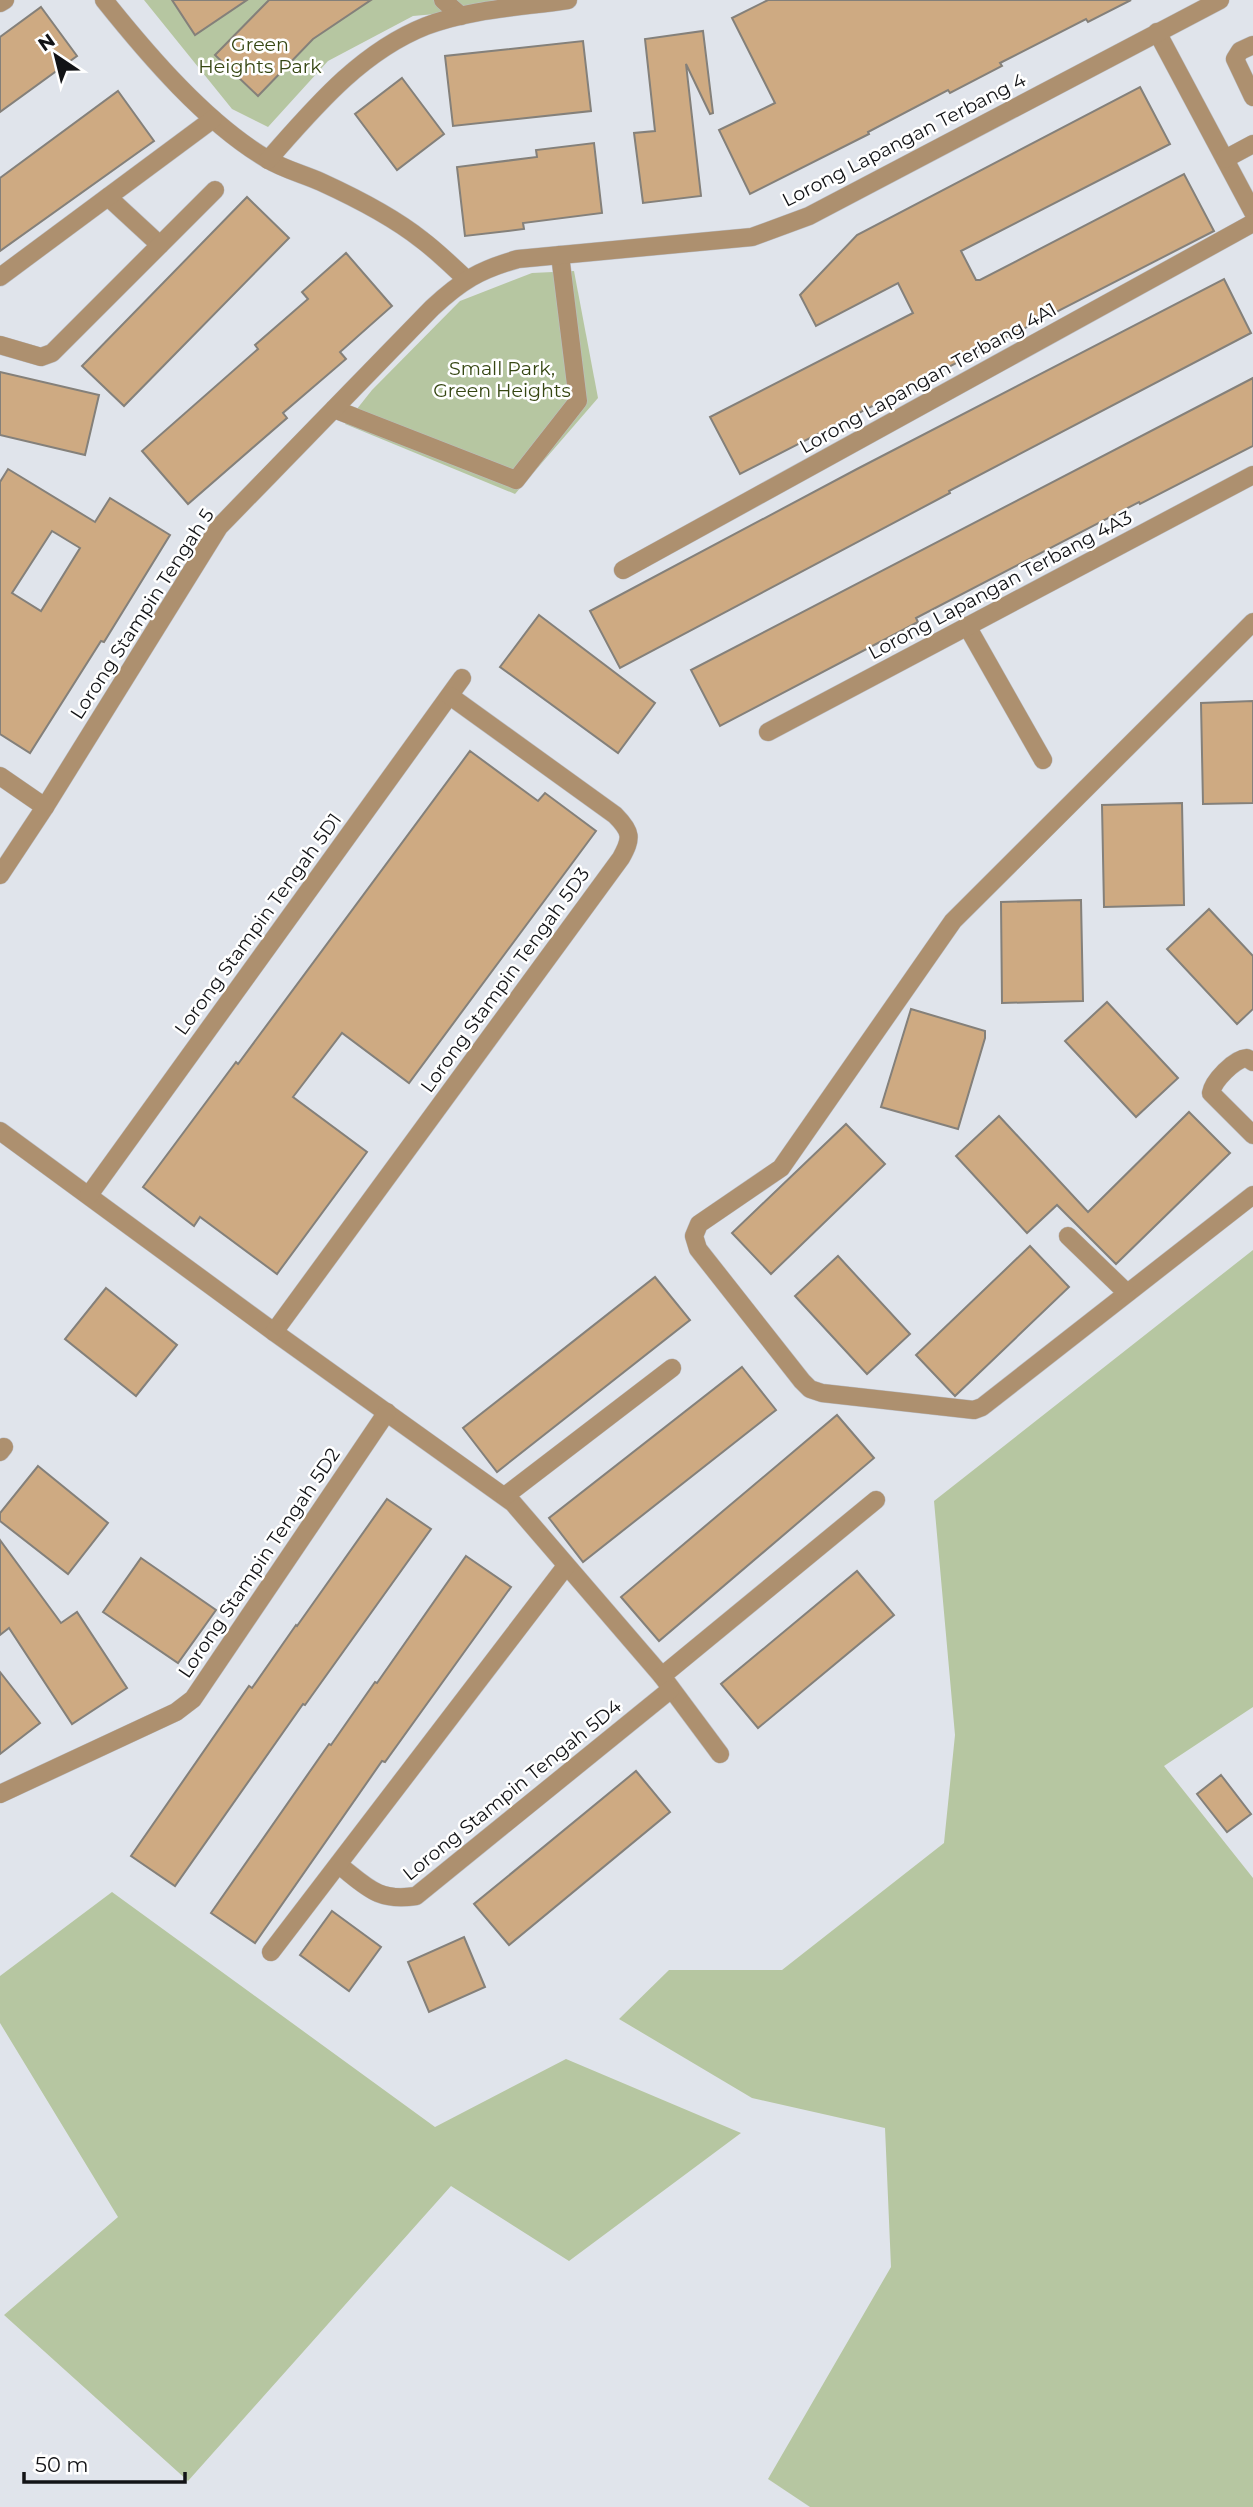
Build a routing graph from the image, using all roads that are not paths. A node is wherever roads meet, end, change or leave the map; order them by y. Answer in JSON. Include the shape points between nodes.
{"nodes":[{"id":1,"x":5,"y":0,"type":"edge"},
{"id":2,"x":104,"y":0,"type":"edge"},
{"id":3,"x":443,"y":0,"type":"edge"},
{"id":4,"x":568,"y":0,"type":"edge"},
{"id":5,"x":1220,"y":0,"type":"edge"},
{"id":6,"x":0,"y":4,"type":"edge"},
{"id":7,"x":460,"y":16,"type":"junction"},
{"id":8,"x":1157,"y":32,"type":"junction"},
{"id":9,"x":1253,"y":44,"type":"edge"},
{"id":10,"x":1253,"y":97,"type":"edge"},
{"id":11,"x":213,"y":119,"type":"junction"},
{"id":12,"x":1253,"y":144,"type":"edge"},
{"id":13,"x":1224,"y":159,"type":"junction"},
{"id":14,"x":268,"y":160,"type":"junction"},
{"id":15,"x":215,"y":190,"type":"dead end"},
{"id":16,"x":108,"y":197,"type":"junction"},
{"id":17,"x":1253,"y":212,"type":"edge"},
{"id":18,"x":1253,"y":223,"type":"edge"},
{"id":19,"x":160,"y":245,"type":"junction"},
{"id":20,"x":560,"y":255,"type":"junction"},
{"id":21,"x":0,"y":277,"type":"edge"},
{"id":22,"x":466,"y":279,"type":"junction"},
{"id":23,"x":0,"y":345,"type":"edge"},
{"id":24,"x":334,"y":409,"type":"junction"},
{"id":25,"x":1253,"y":475,"type":"edge"},
{"id":26,"x":622,"y":570,"type":"dead end"},
{"id":27,"x":1253,"y":622,"type":"edge"},
{"id":28,"x":967,"y":626,"type":"junction"},
{"id":29,"x":462,"y":678,"type":"dead end"},
{"id":30,"x":450,"y":696,"type":"junction"},
{"id":31,"x":768,"y":732,"type":"dead end"},
{"id":32,"x":1043,"y":760,"type":"dead end"},
{"id":33,"x":0,"y":776,"type":"edge"},
{"id":34,"x":45,"y":807,"type":"junction"},
{"id":35,"x":0,"y":875,"type":"edge"},
{"id":36,"x":1253,"y":1062,"type":"edge"},
{"id":37,"x":0,"y":1131,"type":"edge"},
{"id":38,"x":1253,"y":1135,"type":"edge"},
{"id":39,"x":89,"y":1195,"type":"junction"},
{"id":40,"x":1253,"y":1195,"type":"edge"},
{"id":41,"x":1068,"y":1236,"type":"dead end"},
{"id":42,"x":1127,"y":1293,"type":"junction"},
{"id":43,"x":274,"y":1332,"type":"junction"},
{"id":44,"x":672,"y":1368,"type":"dead end"},
{"id":45,"x":387,"y":1412,"type":"junction"},
{"id":46,"x":505,"y":1496,"type":"junction"},
{"id":47,"x":876,"y":1500,"type":"dead end"},
{"id":48,"x":566,"y":1566,"type":"junction"},
{"id":49,"x":666,"y":1683,"type":"junction"},
{"id":50,"x":720,"y":1754,"type":"dead end"},
{"id":51,"x":0,"y":1794,"type":"edge"},
{"id":52,"x":339,"y":1865,"type":"junction"},
{"id":53,"x":271,"y":1952,"type":"dead end"}],
"edges":[{"from":1,"to":6,"type":"street"},
{"from":2,"to":11,"type":"street","via":[[138,43]]},
{"from":3,"to":7,"type":"street"},
{"from":4,"to":7,"type":"street"},
{"from":5,"to":8,"type":"street","name":"Lorong Lapangan Terbang 4"},
{"from":7,"to":14,"type":"street","via":[[395,41],[353,71]]},
{"from":8,"to":13,"type":"street"},
{"from":8,"to":20,"type":"street","name":"Lorong Lapangan Terbang 4","via":[[808,216],[752,237]]},
{"from":9,"to":10,"type":"street","via":[[1235,59]]},
{"from":11,"to":14,"type":"street"},
{"from":11,"to":16,"type":"street"},
{"from":12,"to":13,"type":"street"},
{"from":13,"to":17,"type":"street"},
{"from":14,"to":22,"type":"street","via":[[377,210],[422,239]]},
{"from":15,"to":19,"type":"street"},
{"from":16,"to":19,"type":"street"},
{"from":16,"to":21,"type":"street"},
{"from":18,"to":26,"type":"street","name":"Lorong Lapangan Terbang 4A1"},
{"from":19,"to":23,"type":"street","via":[[51,353],[41,357]]},
{"from":20,"to":22,"type":"street","name":"Lorong Lapangan Terbang 4","via":[[518,259]]},
{"from":20,"to":24,"type":"street","via":[[578,401],[516,480]]},
{"from":22,"to":24,"type":"street","name":"Lorong Stampin Tengah 5"},
{"from":24,"to":34,"type":"street","name":"Lorong Stampin Tengah 5","via":[[219,527]]},
{"from":25,"to":28,"type":"street","name":"Lorong Lapangan Terbang 4A3"},
{"from":27,"to":42,"type":"street","via":[[953,921],[781,1168],[699,1224],[694,1236],[698,1249],[802,1381],[822,1393],[978,1409]]},
{"from":28,"to":31,"type":"street","name":"Lorong Lapangan Terbang 4A3"},
{"from":28,"to":32,"type":"street"},
{"from":29,"to":30,"type":"street","name":"Lorong Stampin Tengah 5D1"},
{"from":30,"to":39,"type":"street","name":"Lorong Stampin Tengah 5D1"},
{"from":30,"to":43,"type":"street","name":"Lorong Stampin Tengah 5D3","via":[[615,815],[629,833],[629,843]]},
{"from":33,"to":34,"type":"street"},
{"from":34,"to":35,"type":"street","name":"Lorong Stampin Tengah 5"},
{"from":36,"to":38,"type":"street","via":[[1238,1060],[1211,1093]]},
{"from":37,"to":39,"type":"street"},
{"from":39,"to":43,"type":"street"},
{"from":40,"to":42,"type":"street"},
{"from":41,"to":42,"type":"street"},
{"from":43,"to":45,"type":"street"},
{"from":44,"to":46,"type":"street"},
{"from":45,"to":46,"type":"street"},
{"from":45,"to":51,"type":"street","name":"Lorong Stampin Tengah 5D2","via":[[193,1699],[176,1712]]},
{"from":46,"to":48,"type":"street"},
{"from":47,"to":49,"type":"street","name":"Lorong Stampin Tengah 5D4"},
{"from":48,"to":49,"type":"street"},
{"from":48,"to":52,"type":"street"},
{"from":49,"to":50,"type":"street"},
{"from":49,"to":52,"type":"street","name":"Lorong Stampin Tengah 5D4","via":[[416,1896],[379,1896]]},
{"from":52,"to":53,"type":"street"}]}
